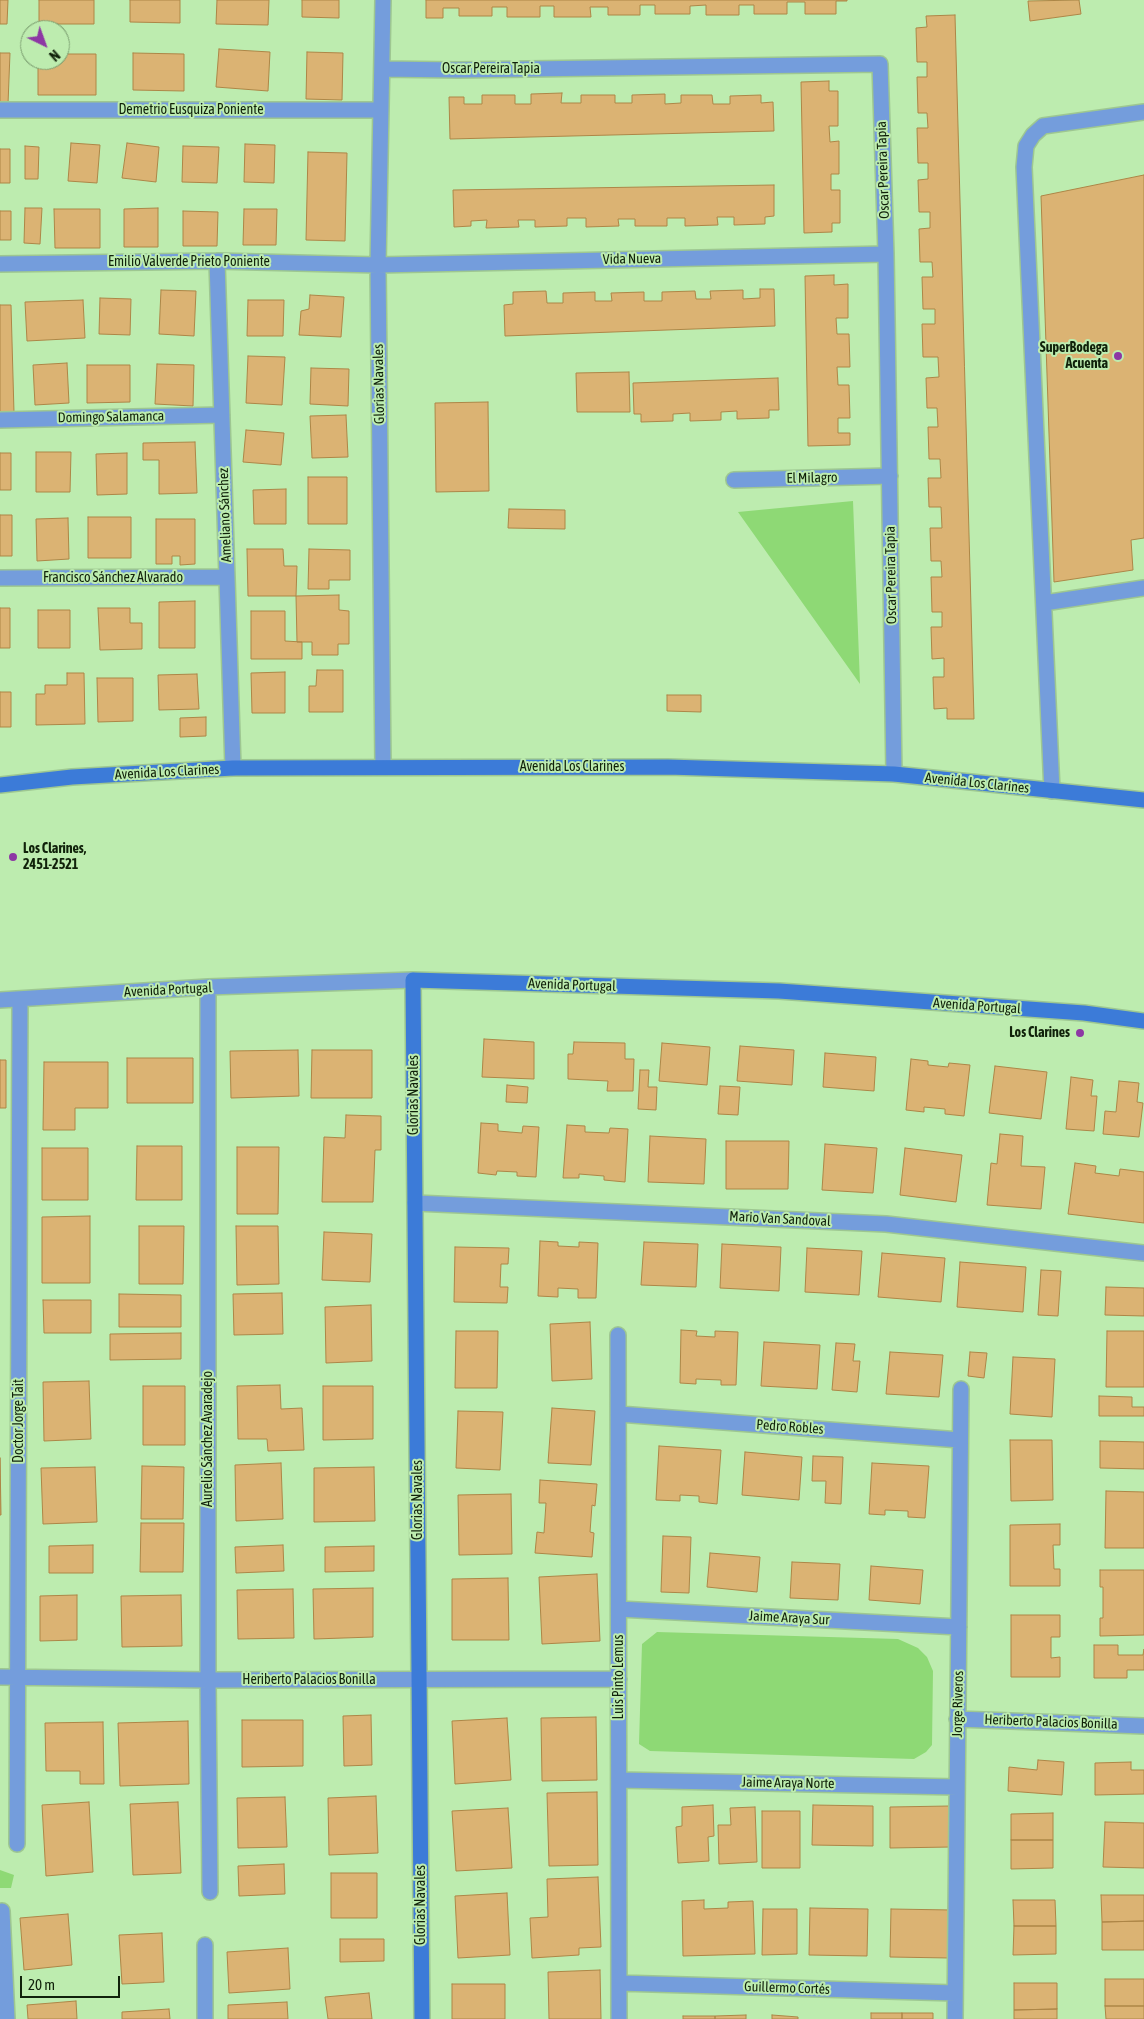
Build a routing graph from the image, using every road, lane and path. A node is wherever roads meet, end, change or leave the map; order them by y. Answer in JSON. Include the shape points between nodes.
{"nodes":[{"id":1,"x":383,"y":0,"type":"edge"},
{"id":2,"x":382,"y":69,"type":"junction"},
{"id":3,"x":0,"y":110,"type":"edge"},
{"id":4,"x":381,"y":110,"type":"junction"},
{"id":5,"x":1144,"y":112,"type":"edge"},
{"id":6,"x":886,"y":254,"type":"junction"},
{"id":7,"x":217,"y":261,"type":"junction"},
{"id":8,"x":0,"y":264,"type":"edge"},
{"id":9,"x":378,"y":265,"type":"junction"},
{"id":10,"x":222,"y":415,"type":"junction"},
{"id":11,"x":0,"y":420,"type":"edge"},
{"id":12,"x":890,"y":476,"type":"junction"},
{"id":13,"x":734,"y":480,"type":"dead end"},
{"id":14,"x":227,"y":577,"type":"junction"},
{"id":15,"x":0,"y":578,"type":"edge"},
{"id":16,"x":1144,"y":588,"type":"edge"},
{"id":17,"x":1044,"y":603,"type":"junction"},
{"id":18,"x":383,"y":767,"type":"junction"},
{"id":19,"x":233,"y":768,"type":"junction"},
{"id":20,"x":894,"y":774,"type":"junction"},
{"id":21,"x":0,"y":785,"type":"edge"},
{"id":22,"x":1052,"y":791,"type":"junction"},
{"id":23,"x":1144,"y":800,"type":"edge"},
{"id":24,"x":413,"y":980,"type":"junction"},
{"id":25,"x":208,"y":987,"type":"junction"},
{"id":26,"x":20,"y":999,"type":"junction"},
{"id":27,"x":0,"y":1000,"type":"edge"},
{"id":28,"x":1144,"y":1021,"type":"edge"},
{"id":29,"x":415,"y":1203,"type":"junction"},
{"id":30,"x":1144,"y":1253,"type":"edge"},
{"id":31,"x":618,"y":1336,"type":"dead end"},
{"id":32,"x":961,"y":1389,"type":"dead end"},
{"id":33,"x":619,"y":1414,"type":"junction"},
{"id":34,"x":960,"y":1440,"type":"junction"},
{"id":35,"x":619,"y":1609,"type":"junction"},
{"id":36,"x":959,"y":1627,"type":"junction"},
{"id":37,"x":0,"y":1677,"type":"edge"},
{"id":38,"x":18,"y":1677,"type":"junction"},
{"id":39,"x":419,"y":1679,"type":"junction"},
{"id":40,"x":619,"y":1679,"type":"junction"},
{"id":41,"x":208,"y":1680,"type":"junction"},
{"id":42,"x":958,"y":1719,"type":"junction"},
{"id":43,"x":1144,"y":1726,"type":"edge"},
{"id":44,"x":619,"y":1780,"type":"junction"},
{"id":45,"x":957,"y":1787,"type":"junction"},
{"id":46,"x":17,"y":1844,"type":"dead end"},
{"id":47,"x":210,"y":1892,"type":"dead end"},
{"id":48,"x":2,"y":1911,"type":"dead end"},
{"id":49,"x":205,"y":1945,"type":"dead end"},
{"id":50,"x":619,"y":1983,"type":"junction"},
{"id":51,"x":955,"y":1993,"type":"junction"},
{"id":52,"x":7,"y":2019,"type":"edge"},
{"id":53,"x":205,"y":2019,"type":"edge"},
{"id":54,"x":422,"y":2019,"type":"edge"},
{"id":55,"x":619,"y":2019,"type":"edge"},
{"id":56,"x":955,"y":2019,"type":"edge"}],
"edges":[{"from":1,"to":2,"type":"street","name":"Glorias Navales"},
{"from":2,"to":4,"type":"street","name":"Glorias Navales"},
{"from":2,"to":6,"type":"street","name":"Oscar Pereira Tapia","via":[[880,64]]},
{"from":3,"to":4,"type":"street","name":"Demetrio Eusquiza Poniente"},
{"from":4,"to":9,"type":"street","name":"Glorias Navales"},
{"from":5,"to":17,"type":"street","via":[[1043,126],[1026,146],[1024,176]]},
{"from":6,"to":9,"type":"street","name":"Vida Nueva"},
{"from":6,"to":12,"type":"street","name":"Oscar Pereira Tapia"},
{"from":7,"to":8,"type":"street","name":"Emilio Valverde Prieto Poniente"},
{"from":7,"to":9,"type":"street","name":"Emilio Valverde Prieto Poniente"},
{"from":7,"to":10,"type":"street","name":"Ameliano Sánchez"},
{"from":9,"to":18,"type":"street","name":"Glorias Navales"},
{"from":10,"to":11,"type":"street","name":"Domingo Salamanca"},
{"from":10,"to":14,"type":"street","name":"Ameliano Sánchez"},
{"from":12,"to":13,"type":"street","name":"El Milagro"},
{"from":12,"to":20,"type":"street","name":"Oscar Pereira Tapia"},
{"from":14,"to":15,"type":"street","name":"Francisco Sánchez Alvarado"},
{"from":14,"to":19,"type":"street","name":"Ameliano Sánchez"},
{"from":16,"to":17,"type":"street"},
{"from":17,"to":22,"type":"street"},
{"from":18,"to":19,"type":"street","name":"Avenida Los Clarines"},
{"from":18,"to":20,"type":"street","name":"Avenida Los Clarines","via":[[668,767]]},
{"from":19,"to":21,"type":"street","name":"Avenida Los Clarines","via":[[72,777]]},
{"from":20,"to":22,"type":"street","name":"Avenida Los Clarines"},
{"from":22,"to":23,"type":"street","name":"Avenida Los Clarines"},
{"from":24,"to":25,"type":"street","name":"Avenida Portugal"},
{"from":24,"to":28,"type":"street","name":"Avenida Portugal","via":[[779,991],[1084,1013]]},
{"from":24,"to":29,"type":"street","name":"Glorias Navales"},
{"from":25,"to":26,"type":"street","name":"Avenida Portugal"},
{"from":25,"to":41,"type":"street","name":"Aurelio Sánchez Avaradejo"},
{"from":26,"to":27,"type":"street","name":"Avenida Portugal"},
{"from":26,"to":38,"type":"street","name":"Doctor Jorge Tait"},
{"from":29,"to":30,"type":"street","name":"Mario Van Sandoval","via":[[886,1224]]},
{"from":29,"to":39,"type":"street","name":"Glorias Navales"},
{"from":31,"to":33,"type":"street","name":"Luis Pinto Lemus"},
{"from":32,"to":34,"type":"street","name":"Jorge Riveros"},
{"from":33,"to":34,"type":"street","name":"Pedro Robles"},
{"from":33,"to":35,"type":"street","name":"Luis Pinto Lemus"},
{"from":34,"to":36,"type":"street","name":"Jorge Riveros"},
{"from":35,"to":36,"type":"street","name":"Jaime Araya Sur"},
{"from":35,"to":40,"type":"street","name":"Luis Pinto Lemus"},
{"from":36,"to":42,"type":"street","name":"Jorge Riveros"},
{"from":37,"to":38,"type":"street","name":"Heriberto Palacios Bonilla"},
{"from":38,"to":41,"type":"street","name":"Heriberto Palacios Bonilla"},
{"from":38,"to":46,"type":"street","name":"Doctor Jorge Tait"},
{"from":39,"to":40,"type":"street","name":"Heriberto Palacios Bonilla"},
{"from":39,"to":41,"type":"street","name":"Heriberto Palacios Bonilla"},
{"from":39,"to":54,"type":"street","name":"Glorias Navales"},
{"from":40,"to":44,"type":"street","name":"Luis Pinto Lemus"},
{"from":41,"to":47,"type":"street","name":"Aurelio Sánchez Avaradejo"},
{"from":42,"to":43,"type":"street","name":"Heriberto Palacios Bonilla"},
{"from":42,"to":45,"type":"street","name":"Jorge Riveros"},
{"from":44,"to":45,"type":"street","name":"Jaime Araya Norte"},
{"from":44,"to":50,"type":"street","name":"Luis Pinto Lemus"},
{"from":45,"to":51,"type":"street","name":"Jorge Riveros"},
{"from":48,"to":52,"type":"street"},
{"from":49,"to":53,"type":"street"},
{"from":50,"to":51,"type":"street","name":"Guillermo Cortés"},
{"from":50,"to":55,"type":"street","name":"Luis Pinto Lemus"},
{"from":51,"to":56,"type":"street","name":"Jorge Riveros"}]}
